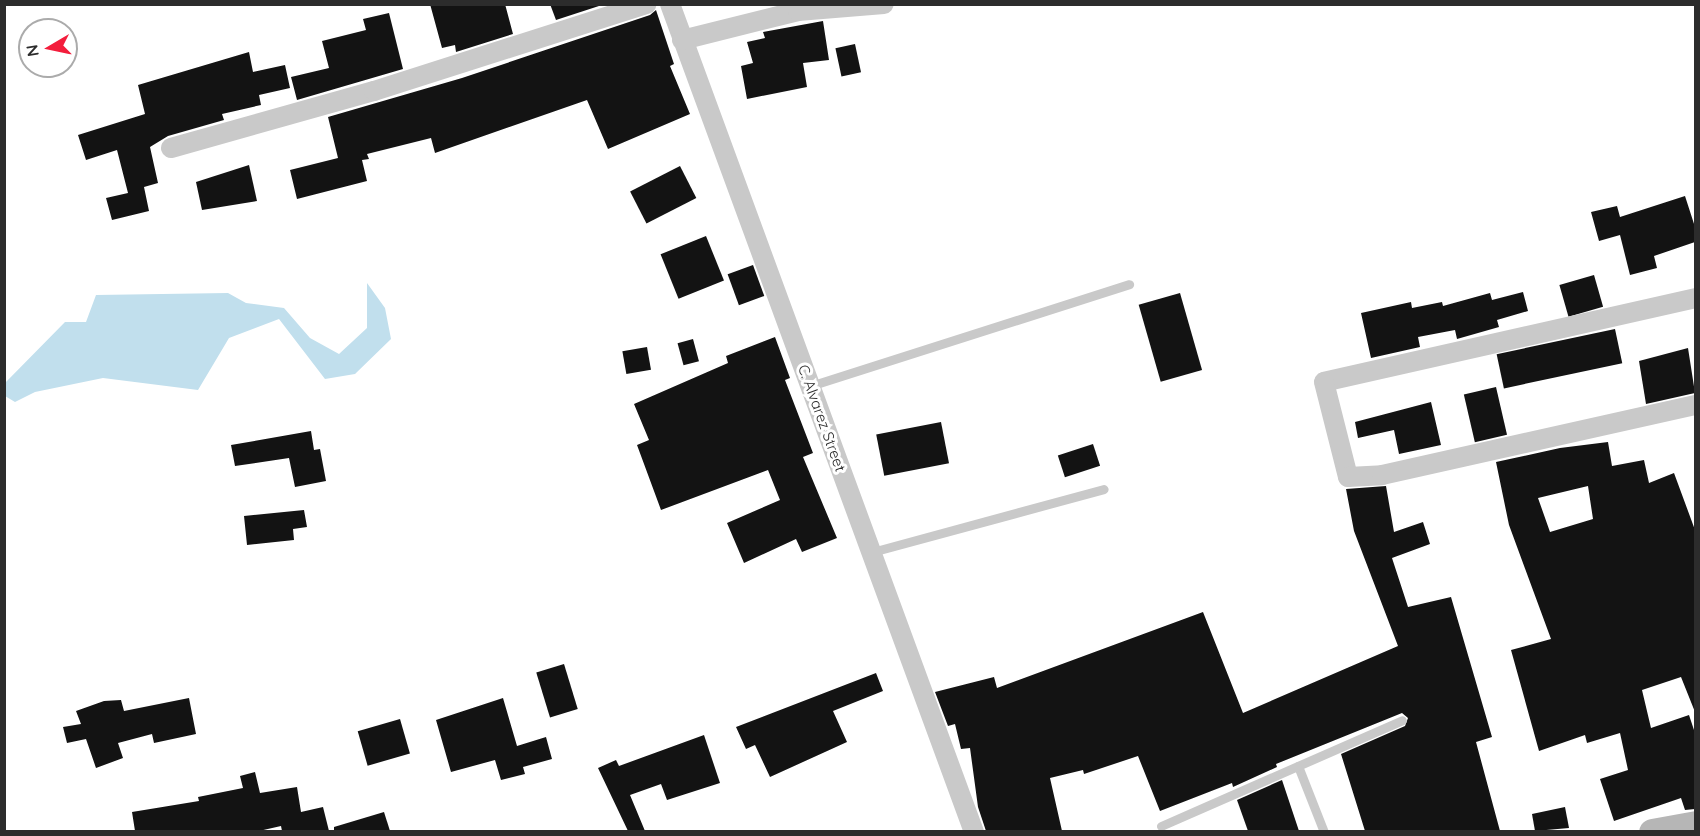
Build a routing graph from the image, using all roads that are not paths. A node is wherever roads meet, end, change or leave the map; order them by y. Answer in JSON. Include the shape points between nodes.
{"nodes":[{"id":1,"x":646,"y":4,"type":"edge"},
{"id":2,"x":670,"y":4,"type":"edge"},
{"id":3,"x":884,"y":4,"type":"edge"},
{"id":4,"x":816,"y":7,"type":"edge"},
{"id":5,"x":682,"y":40,"type":"junction"},
{"id":6,"x":171,"y":148,"type":"dead end"},
{"id":7,"x":1129,"y":284,"type":"dead end"},
{"id":8,"x":1695,"y":297,"type":"edge"},
{"id":9,"x":810,"y":386,"type":"junction"},
{"id":10,"x":1695,"y":405,"type":"edge"},
{"id":11,"x":1104,"y":489,"type":"dead end"},
{"id":12,"x":871,"y":553,"type":"junction"},
{"id":13,"x":1402,"y":720,"type":"dead end"},
{"id":14,"x":1298,"y":766,"type":"junction"},
{"id":15,"x":1695,"y":824,"type":"edge"},
{"id":16,"x":1161,"y":826,"type":"dead end"},
{"id":17,"x":974,"y":831,"type":"edge"},
{"id":18,"x":1324,"y":831,"type":"edge"},
{"id":19,"x":1652,"y":831,"type":"edge"}],
"edges":[{"from":1,"to":6,"type":"street","via":[[374,91]]},
{"from":2,"to":5,"type":"street","name":"C. Alvarez Street"},
{"from":3,"to":4,"type":"street"},
{"from":4,"to":5,"type":"street"},
{"from":5,"to":9,"type":"street","name":"C. Alvarez Street"},
{"from":7,"to":9,"type":"lane"},
{"from":8,"to":10,"type":"street","via":[[1323,382],[1348,477],[1382,475]]},
{"from":9,"to":12,"type":"street","name":"C. Alvarez Street"},
{"from":11,"to":12,"type":"lane"},
{"from":12,"to":17,"type":"street","name":"C. Alvarez Street"},
{"from":13,"to":14,"type":"lane"},
{"from":14,"to":16,"type":"lane"},
{"from":14,"to":18,"type":"lane"},
{"from":15,"to":19,"type":"street"}]}
